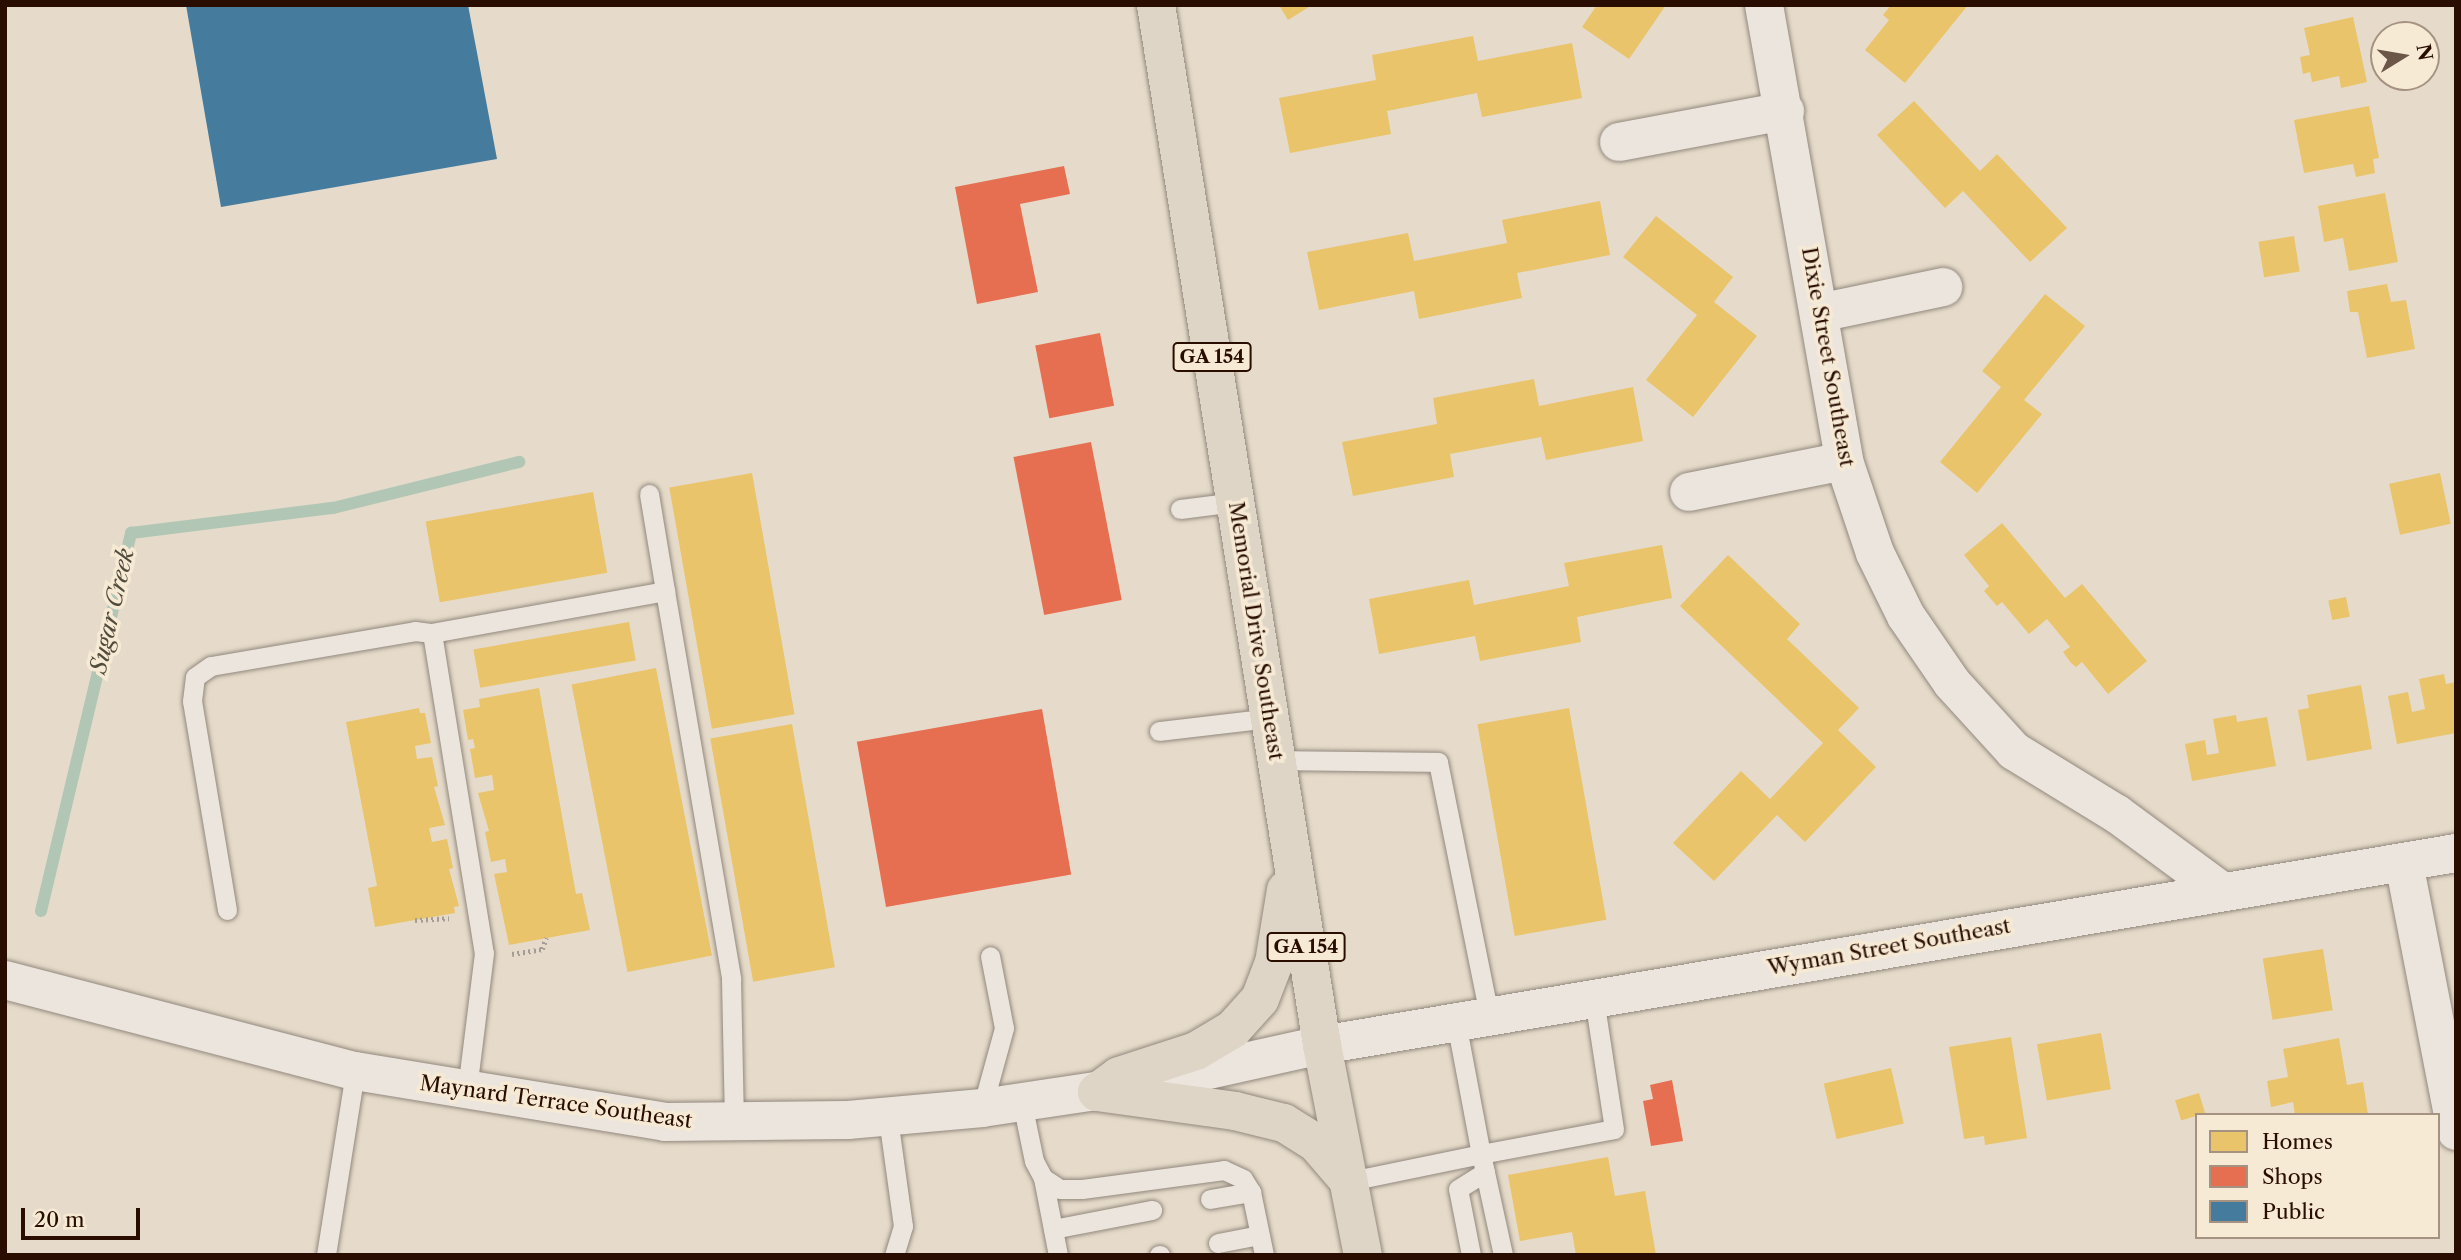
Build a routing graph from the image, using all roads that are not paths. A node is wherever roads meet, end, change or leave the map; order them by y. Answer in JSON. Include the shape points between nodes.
{"nodes":[{"id":1,"x":1156,"y":5,"type":"edge"},
{"id":2,"x":1764,"y":5,"type":"edge"},
{"id":3,"x":1785,"y":111,"type":"junction"},
{"id":4,"x":1619,"y":142,"type":"dead end"},
{"id":5,"x":1943,"y":287,"type":"dead end"},
{"id":6,"x":1819,"y":313,"type":"junction"},
{"id":7,"x":1844,"y":461,"type":"junction"},
{"id":8,"x":1689,"y":492,"type":"dead end"},
{"id":9,"x":649,"y":494,"type":"dead end"},
{"id":10,"x":1235,"y":502,"type":"junction"},
{"id":11,"x":1180,"y":509,"type":"dead end"},
{"id":12,"x":665,"y":591,"type":"junction"},
{"id":13,"x":432,"y":633,"type":"junction"},
{"id":14,"x":1269,"y":718,"type":"junction"},
{"id":15,"x":1158,"y":731,"type":"dead end"},
{"id":16,"x":1276,"y":760,"type":"junction"},
{"id":17,"x":1290,"y":850,"type":"junction"},
{"id":18,"x":2456,"y":853,"type":"edge"},
{"id":19,"x":2404,"y":863,"type":"junction"},
{"id":20,"x":2220,"y":890,"type":"junction"},
{"id":21,"x":227,"y":910,"type":"dead end"},
{"id":22,"x":990,"y":956,"type":"dead end"},
{"id":23,"x":5,"y":980,"type":"edge"},
{"id":24,"x":1594,"y":999,"type":"junction"},
{"id":25,"x":1472,"y":1019,"type":"junction"},
{"id":26,"x":1322,"y":1045,"type":"junction"},
{"id":27,"x":355,"y":1071,"type":"junction"},
{"id":28,"x":467,"y":1090,"type":"junction"},
{"id":29,"x":1097,"y":1092,"type":"junction"},
{"id":30,"x":1022,"y":1103,"type":"junction"},
{"id":31,"x":982,"y":1108,"type":"junction"},
{"id":32,"x":888,"y":1118,"type":"junction"},
{"id":33,"x":734,"y":1124,"type":"junction"},
{"id":34,"x":2456,"y":1131,"type":"edge"},
{"id":35,"x":1483,"y":1163,"type":"junction"},
{"id":36,"x":1043,"y":1178,"type":"junction"},
{"id":37,"x":1349,"y":1181,"type":"junction"},
{"id":38,"x":1251,"y":1192,"type":"junction"},
{"id":39,"x":1210,"y":1199,"type":"dead end"},
{"id":40,"x":1152,"y":1210,"type":"dead end"},
{"id":41,"x":1053,"y":1229,"type":"junction"},
{"id":42,"x":1259,"y":1235,"type":"junction"},
{"id":43,"x":1218,"y":1243,"type":"dead end"},
{"id":44,"x":326,"y":1255,"type":"edge"},
{"id":45,"x":894,"y":1255,"type":"edge"},
{"id":46,"x":1058,"y":1255,"type":"edge"},
{"id":47,"x":1264,"y":1255,"type":"edge"},
{"id":48,"x":1363,"y":1255,"type":"edge"},
{"id":49,"x":1471,"y":1255,"type":"edge"},
{"id":50,"x":1503,"y":1255,"type":"edge"}],
"edges":[{"from":1,"to":10,"type":"main road","name":"Memorial Drive Southeast","number":"GA 154"},
{"from":2,"to":3,"type":"street","name":"Dixie Street Southeast"},
{"from":3,"to":4,"type":"street"},
{"from":3,"to":6,"type":"street","name":"Dixie Street Southeast"},
{"from":5,"to":6,"type":"street"},
{"from":6,"to":7,"type":"street","name":"Dixie Street Southeast"},
{"from":7,"to":8,"type":"street"},
{"from":7,"to":20,"type":"street","name":"Dixie Street Southeast","via":[[1874,553],[1906,616],[1961,692],[2014,751],[2118,814]]},
{"from":9,"to":12,"type":"lane"},
{"from":10,"to":11,"type":"lane"},
{"from":10,"to":14,"type":"main road","name":"Memorial Drive Southeast","number":"GA 154"},
{"from":12,"to":13,"type":"lane"},
{"from":12,"to":33,"type":"lane","via":[[731,979]]},
{"from":13,"to":21,"type":"lane","via":[[415,631],[211,666],[195,677],[192,701]]},
{"from":13,"to":28,"type":"lane","via":[[484,958]]},
{"from":14,"to":15,"type":"lane"},
{"from":14,"to":16,"type":"main road","name":"Memorial Drive Southeast","number":"GA 154"},
{"from":16,"to":17,"type":"main road","name":"Memorial Drive Southeast","number":"GA 154"},
{"from":16,"to":25,"type":"lane","via":[[1438,762]]},
{"from":17,"to":26,"type":"main road","name":"Memorial Drive Southeast","number":"GA 154"},
{"from":17,"to":29,"type":"main road","via":[[1274,963],[1260,999],[1233,1029],[1196,1051],[1119,1076]]},
{"from":18,"to":19,"type":"street","name":"Wyman Street Southeast"},
{"from":19,"to":20,"type":"street","name":"Wyman Street Southeast"},
{"from":19,"to":34,"type":"street"},
{"from":20,"to":24,"type":"street","name":"Wyman Street Southeast"},
{"from":22,"to":31,"type":"lane","via":[[1004,1028]]},
{"from":23,"to":27,"type":"street","name":"Maynard Terrace Southeast"},
{"from":24,"to":25,"type":"street","name":"Wyman Street Southeast"},
{"from":24,"to":35,"type":"lane","via":[[1614,1129]]},
{"from":25,"to":26,"type":"street","name":"Wyman Street Southeast"},
{"from":25,"to":35,"type":"lane"},
{"from":26,"to":29,"type":"street","name":"Maynard Terrace Southeast"},
{"from":26,"to":37,"type":"main road","name":"Memorial Drive Southeast","number":"GA 154"},
{"from":27,"to":28,"type":"street","name":"Maynard Terrace Southeast"},
{"from":27,"to":44,"type":"lane"},
{"from":28,"to":33,"type":"street","name":"Maynard Terrace Southeast","via":[[665,1122]]},
{"from":29,"to":30,"type":"street","name":"Maynard Terrace Southeast"},
{"from":29,"to":37,"type":"main road","via":[[1235,1111],[1284,1123],[1317,1144]]},
{"from":30,"to":31,"type":"street","name":"Maynard Terrace Southeast"},
{"from":30,"to":36,"type":"lane","via":[[1034,1161]]},
{"from":31,"to":32,"type":"street","name":"Maynard Terrace Southeast"},
{"from":32,"to":33,"type":"street","name":"Maynard Terrace Southeast"},
{"from":32,"to":45,"type":"lane","via":[[903,1226]]},
{"from":35,"to":37,"type":"lane"},
{"from":35,"to":49,"type":"lane","via":[[1458,1189]]},
{"from":35,"to":50,"type":"lane"},
{"from":36,"to":38,"type":"lane","via":[[1060,1189],[1082,1189],[1224,1170],[1243,1179]]},
{"from":36,"to":41,"type":"lane"},
{"from":37,"to":48,"type":"main road","name":"Memorial Drive Southeast","number":"GA 154"},
{"from":38,"to":39,"type":"lane"},
{"from":38,"to":42,"type":"lane"},
{"from":40,"to":41,"type":"lane"},
{"from":41,"to":46,"type":"lane"},
{"from":42,"to":43,"type":"lane"},
{"from":42,"to":47,"type":"lane"}]}
